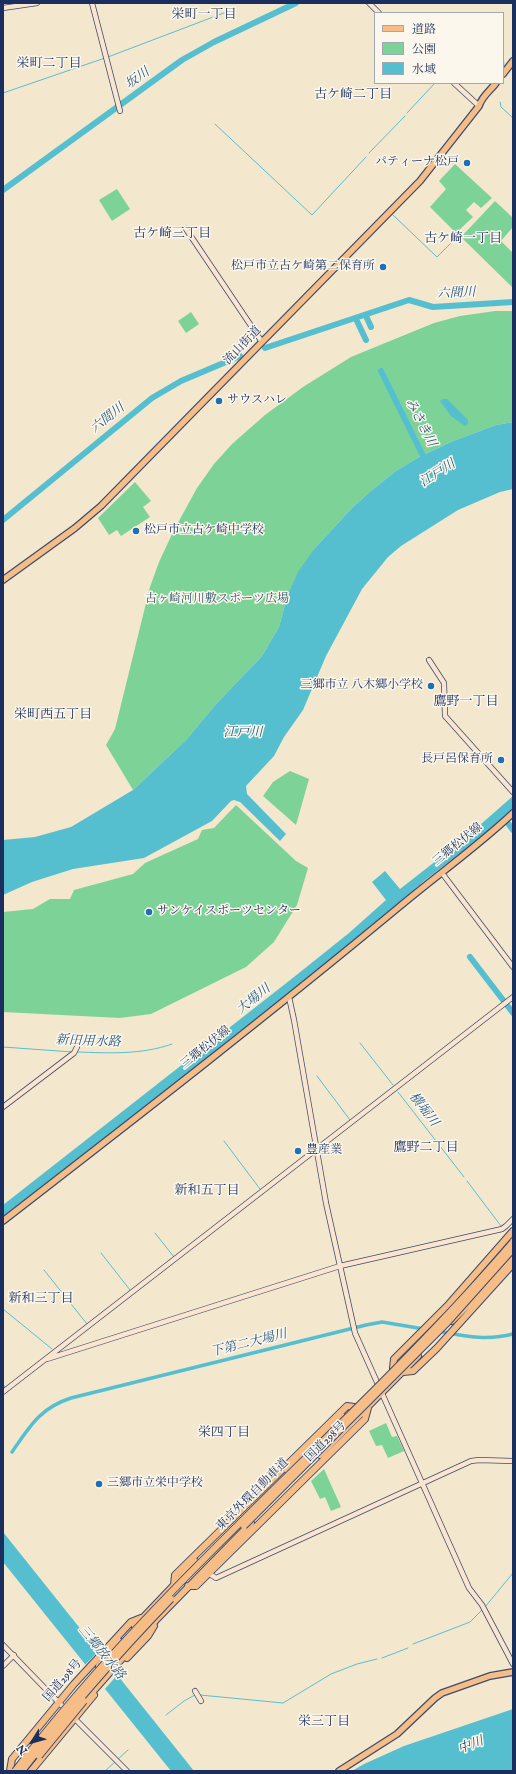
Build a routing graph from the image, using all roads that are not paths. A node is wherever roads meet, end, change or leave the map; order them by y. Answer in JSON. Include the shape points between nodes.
{"nodes":[{"id":1,"x":37,"y":3,"type":"edge"},
{"id":2,"x":92,"y":3,"type":"edge"},
{"id":3,"x":369,"y":3,"type":"edge"},
{"id":4,"x":3,"y":8,"type":"edge"},
{"id":5,"x":378,"y":12,"type":"edge"},
{"id":6,"x":513,"y":60,"type":"edge"},
{"id":7,"x":504,"y":73,"type":"edge"},
{"id":8,"x":455,"y":84,"type":"edge"},
{"id":9,"x":495,"y":84,"type":"edge"},
{"id":10,"x":479,"y":106,"type":"junction"},
{"id":11,"x":120,"y":110,"type":"dead end"},
{"id":12,"x":186,"y":229,"type":"dead end"},
{"id":13,"x":262,"y":342,"type":"junction"},
{"id":14,"x":3,"y":580,"type":"edge"},
{"id":15,"x":429,"y":660,"type":"dead end"},
{"id":16,"x":513,"y":792,"type":"edge"},
{"id":17,"x":513,"y":813,"type":"edge"},
{"id":18,"x":442,"y":873,"type":"junction"},
{"id":19,"x":513,"y":967,"type":"edge"},
{"id":20,"x":289,"y":997,"type":"junction"},
{"id":21,"x":513,"y":998,"type":"edge"},
{"id":22,"x":77,"y":1047,"type":"dead end"},
{"id":23,"x":3,"y":1108,"type":"edge"},
{"id":24,"x":317,"y":1149,"type":"junction"},
{"id":25,"x":513,"y":1219,"type":"edge"},
{"id":26,"x":3,"y":1221,"type":"edge"},
{"id":27,"x":513,"y":1231,"type":"edge"},
{"id":28,"x":513,"y":1240,"type":"edge"},
{"id":29,"x":513,"y":1249,"type":"edge"},
{"id":30,"x":513,"y":1255,"type":"edge"},
{"id":31,"x":513,"y":1264,"type":"edge"},
{"id":32,"x":340,"y":1266,"type":"junction"},
{"id":33,"x":439,"y":1317,"type":"junction"},
{"id":34,"x":44,"y":1361,"type":"junction"},
{"id":35,"x":393,"y":1368,"type":"junction"},
{"id":36,"x":403,"y":1372,"type":"junction"},
{"id":37,"x":378,"y":1383,"type":"junction"},
{"id":38,"x":3,"y":1392,"type":"edge"},
{"id":39,"x":382,"y":1394,"type":"junction"},
{"id":40,"x":369,"y":1406,"type":"junction"},
{"id":41,"x":513,"y":1461,"type":"edge"},
{"id":42,"x":423,"y":1483,"type":"junction"},
{"id":43,"x":208,"y":1574,"type":"junction"},
{"id":44,"x":188,"y":1586,"type":"junction"},
{"id":45,"x":3,"y":1645,"type":"edge"},
{"id":46,"x":105,"y":1654,"type":"junction"},
{"id":47,"x":14,"y":1655,"type":"junction"},
{"id":48,"x":513,"y":1664,"type":"edge"},
{"id":49,"x":3,"y":1666,"type":"edge"},
{"id":50,"x":116,"y":1667,"type":"junction"},
{"id":51,"x":513,"y":1672,"type":"edge"},
{"id":52,"x":195,"y":1692,"type":"dead end"},
{"id":53,"x":200,"y":1701,"type":"dead end"},
{"id":54,"x":59,"y":1702,"type":"junction"},
{"id":55,"x":74,"y":1718,"type":"junction"},
{"id":56,"x":11,"y":1771,"type":"edge"},
{"id":57,"x":15,"y":1771,"type":"edge"},
{"id":58,"x":26,"y":1771,"type":"edge"},
{"id":59,"x":127,"y":1771,"type":"edge"},
{"id":60,"x":339,"y":1771,"type":"edge"}],
"edges":[{"from":1,"to":4,"type":"street"},
{"from":2,"to":11,"type":"street"},
{"from":3,"to":5,"type":"street"},
{"from":6,"to":7,"type":"main road"},
{"from":8,"to":10,"type":"street"},
{"from":9,"to":10,"type":"main road","name":"流山街道"},
{"from":10,"to":13,"type":"main road","name":"流山街道","via":[[420,181]]},
{"from":12,"to":13,"type":"street"},
{"from":13,"to":14,"type":"main road","name":"流山街道","via":[[96,511]]},
{"from":15,"to":16,"type":"street","via":[[444,683],[445,716]]},
{"from":17,"to":18,"type":"main road","name":"三郷松伏線"},
{"from":18,"to":19,"type":"street"},
{"from":18,"to":20,"type":"main road","name":"三郷松伏線"},
{"from":20,"to":24,"type":"street"},
{"from":20,"to":26,"type":"main road","name":"三郷松伏線"},
{"from":21,"to":24,"type":"street"},
{"from":22,"to":23,"type":"street","via":[[74,1053]]},
{"from":24,"to":32,"type":"street"},
{"from":24,"to":34,"type":"street"},
{"from":25,"to":32,"type":"street","via":[[502,1229]]},
{"from":27,"to":33,"type":"highway"},
{"from":28,"to":33,"type":"highway","name":"国道298号"},
{"from":28,"to":57,"type":"highway","name":"東京外環自動車道","bridge":true,"via":[[443,1321],[149,1616],[75,1698]]},
{"from":29,"to":58,"type":"highway","name":"東京外環自動車道","bridge":true,"via":[[441,1329],[151,1620],[58,1726]]},
{"from":30,"to":36,"type":"highway","name":"国道298号","bridge":true,"via":[[487,1286]]},
{"from":31,"to":36,"type":"highway","via":[[447,1338],[413,1371]]},
{"from":32,"to":34,"type":"street"},
{"from":32,"to":37,"type":"street","via":[[352,1325]]},
{"from":33,"to":35,"type":"highway","name":"国道298号","bridge":true},
{"from":33,"to":35,"type":"highway","via":[[394,1359]]},
{"from":34,"to":38,"type":"street"},
{"from":35,"to":37,"type":"highway","name":"国道298号"},
{"from":36,"to":39,"type":"highway","name":"国道298号"},
{"from":37,"to":39,"type":"street"},
{"from":37,"to":46,"type":"highway","name":"国道298号","via":[[354,1407],[347,1406],[250,1500],[175,1575],[174,1585],[144,1616],[131,1622]]},
{"from":39,"to":40,"type":"highway","name":"国道298号"},
{"from":39,"to":42,"type":"street"},
{"from":40,"to":43,"type":"highway","name":"国道298号","via":[[365,1419]]},
{"from":40,"to":44,"type":"highway","name":"国道298号"},
{"from":41,"to":42,"type":"street","via":[[476,1460]]},
{"from":42,"to":43,"type":"street","via":[[216,1578]]},
{"from":42,"to":48,"type":"street","via":[[469,1588],[482,1605]]},
{"from":43,"to":44,"type":"highway","name":"国道298号","via":[[196,1586]]},
{"from":44,"to":50,"type":"highway","name":"国道298号","via":[[156,1620],[148,1636]]},
{"from":45,"to":47,"type":"street"},
{"from":46,"to":54,"type":"highway","name":"国道298号"},
{"from":46,"to":56,"type":"highway","name":"国道298号","bridge":true},
{"from":47,"to":49,"type":"street"},
{"from":47,"to":54,"type":"street"},
{"from":50,"to":55,"type":"highway","name":"国道298号"},
{"from":50,"to":58,"type":"highway","name":"国道298号","bridge":true},
{"from":51,"to":60,"type":"main road","via":[[490,1676],[438,1695],[394,1736]]},
{"from":52,"to":53,"type":"street"},
{"from":54,"to":55,"type":"street"},
{"from":54,"to":56,"type":"highway","name":"国道298号","via":[[12,1759]]},
{"from":55,"to":58,"type":"highway","name":"国道298号"},
{"from":55,"to":59,"type":"street"}]}
